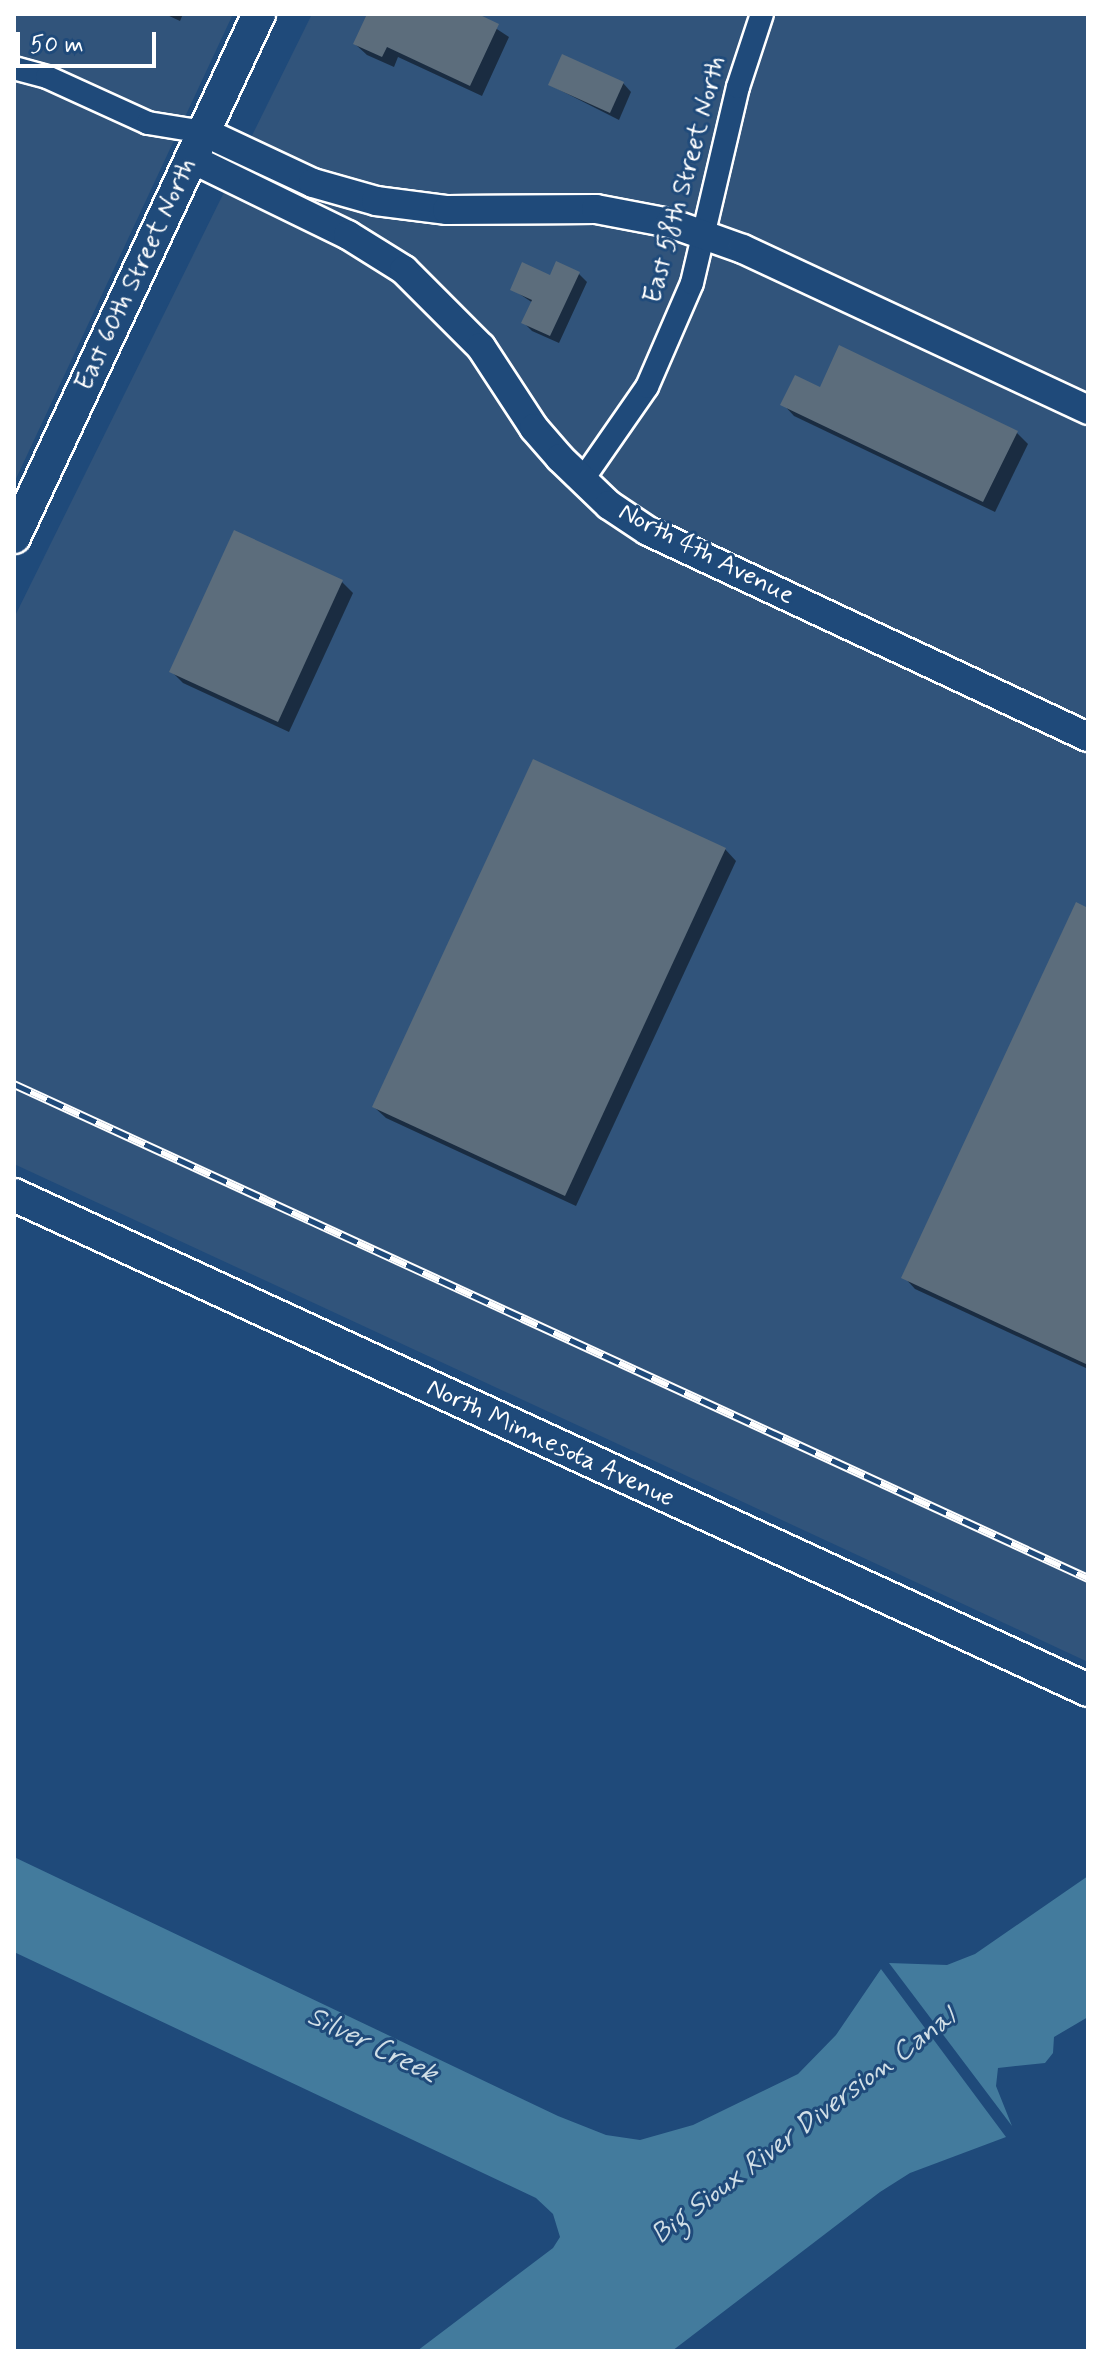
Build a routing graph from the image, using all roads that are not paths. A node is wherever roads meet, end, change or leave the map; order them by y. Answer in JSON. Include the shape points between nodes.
{"nodes":[{"id":1,"x":259,"y":14,"type":"edge"},
{"id":2,"x":762,"y":14,"type":"edge"},
{"id":3,"x":14,"y":68,"type":"edge"},
{"id":4,"x":198,"y":145,"type":"junction"},
{"id":5,"x":706,"y":235,"type":"junction"},
{"id":6,"x":1088,"y":410,"type":"edge"},
{"id":7,"x":583,"y":479,"type":"junction"},
{"id":8,"x":14,"y":537,"type":"edge"},
{"id":9,"x":1088,"y":737,"type":"edge"},
{"id":10,"x":14,"y":1195,"type":"edge"},
{"id":11,"x":1088,"y":1690,"type":"edge"}],
"edges":[{"from":1,"to":4,"type":"main road","name":"East 60th Street North"},
{"from":2,"to":5,"type":"street","name":"East 58th Street North","via":[[738,87]]},
{"from":3,"to":4,"type":"street","via":[[47,77]]},
{"from":4,"to":5,"type":"street","via":[[376,201],[447,210],[596,209]]},
{"from":4,"to":7,"type":"street","name":"North 4th Avenue","via":[[404,270],[464,327],[534,428]]},
{"from":4,"to":8,"type":"main road","name":"East 60th Street North"},
{"from":5,"to":6,"type":"street"},
{"from":5,"to":7,"type":"street","name":"East 58th Street North","via":[[692,283],[647,387]]},
{"from":7,"to":9,"type":"street","name":"North 4th Avenue","via":[[648,531]]},
{"from":10,"to":11,"type":"main road","name":"North Minnesota Avenue"}]}
